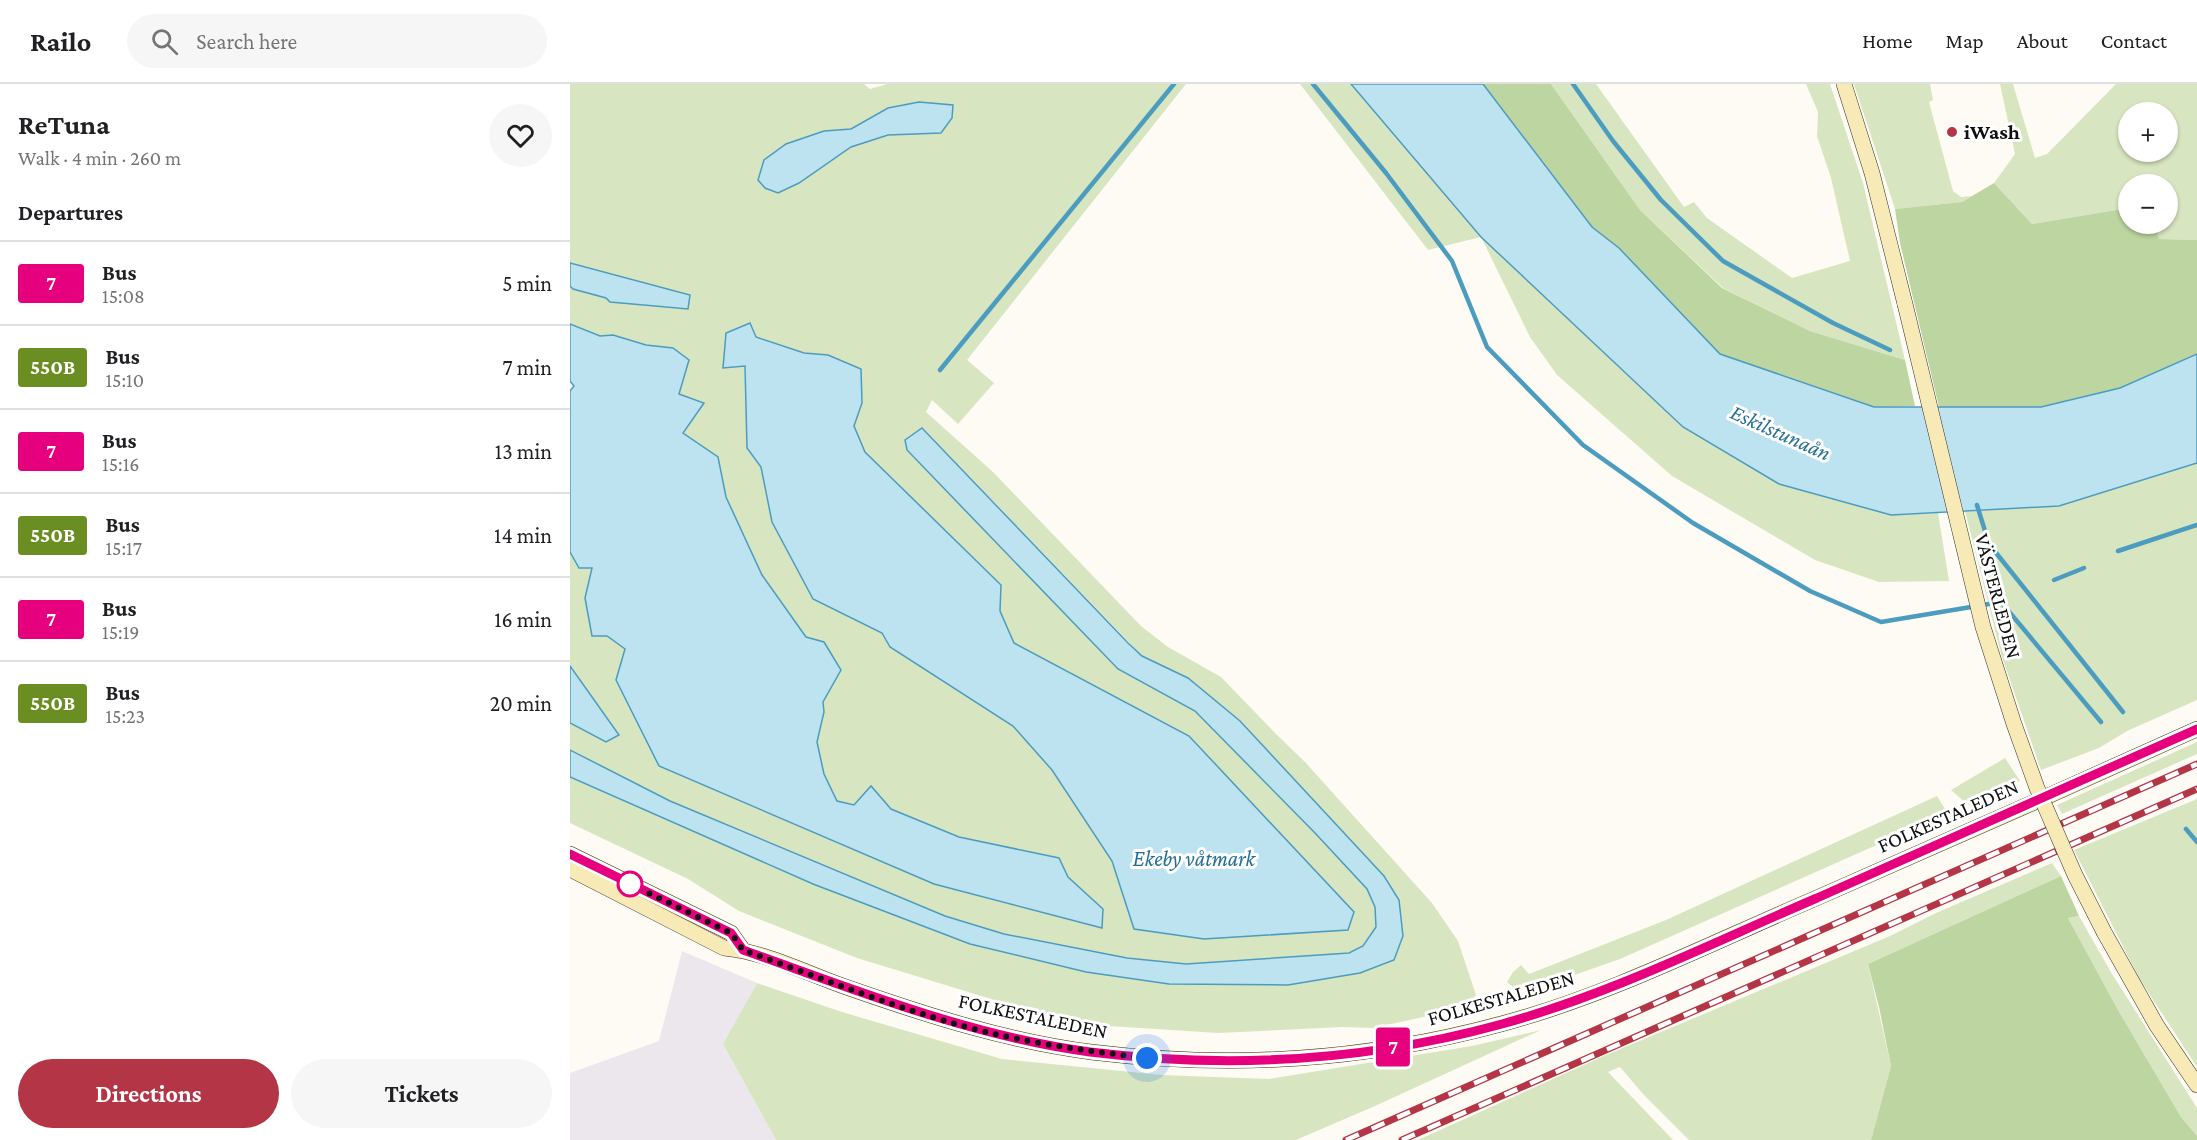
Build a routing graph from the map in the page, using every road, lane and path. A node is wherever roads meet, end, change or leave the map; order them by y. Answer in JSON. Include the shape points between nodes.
{"nodes":[{"id":1,"x":1844,"y":84,"type":"edge"},
{"id":2,"x":2197,"y":729,"type":"edge"},
{"id":3,"x":570,"y":854,"type":"edge"},
{"id":4,"x":570,"y":869,"type":"edge"},
{"id":5,"x":743,"y":950,"type":"junction"},
{"id":6,"x":2197,"y":1085,"type":"edge"}],
"edges":[{"from":1,"to":6,"type":"main road","name":"VÄSTERLEDEN","bridge":true,"via":[[1872,173],[1983,627],[2037,788],[2074,875],[2104,932],[2157,1026]]},
{"from":2,"to":5,"type":"main road","name":"FOLKESTALEDEN","via":[[1573,1000],[1502,1024],[1346,1054],[1258,1061],[1167,1060],[1087,1051],[987,1032]]},
{"from":3,"to":5,"type":"main road","name":"FOLKESTALEDEN","via":[[731,933]]},
{"from":4,"to":5,"type":"main road","name":"FOLKESTALEDEN","via":[[724,948]]}]}
